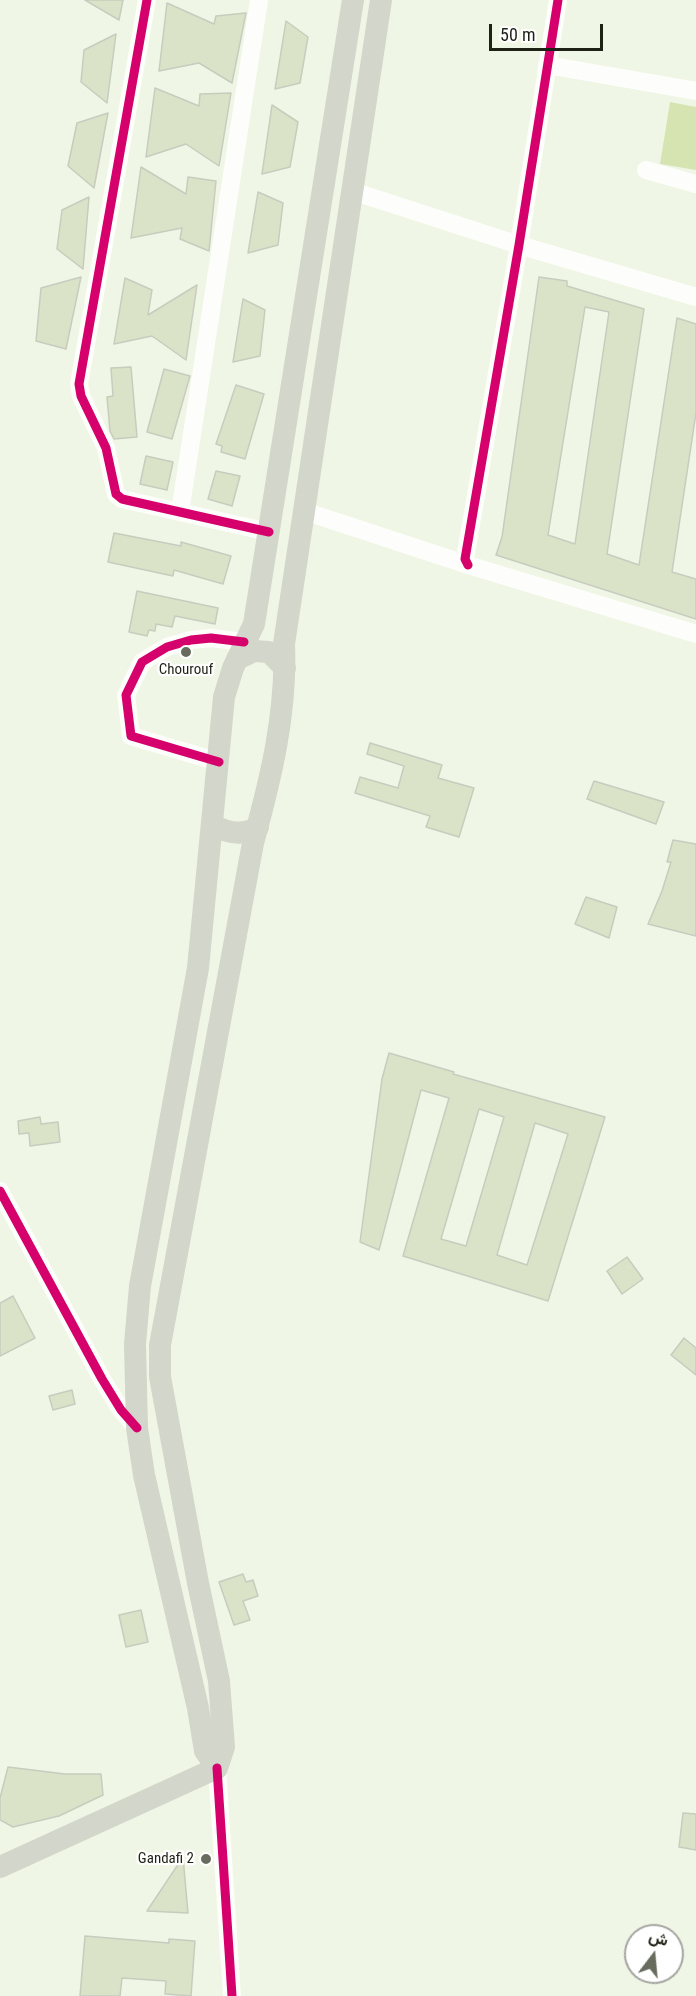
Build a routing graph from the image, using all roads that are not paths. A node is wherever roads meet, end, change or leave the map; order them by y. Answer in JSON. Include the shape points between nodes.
{"nodes":[{"id":1,"x":147,"y":0,"type":"edge"},
{"id":2,"x":259,"y":0,"type":"edge"},
{"id":3,"x":353,"y":0,"type":"edge"},
{"id":4,"x":381,"y":0,"type":"edge"},
{"id":5,"x":558,"y":0,"type":"edge"},
{"id":6,"x":548,"y":65,"type":"junction"},
{"id":7,"x":696,"y":91,"type":"edge"},
{"id":8,"x":646,"y":170,"type":"dead end"},
{"id":9,"x":696,"y":184,"type":"edge"},
{"id":10,"x":352,"y":191,"type":"junction"},
{"id":11,"x":519,"y":245,"type":"junction"},
{"id":12,"x":696,"y":297,"type":"edge"},
{"id":13,"x":304,"y":511,"type":"junction"},
{"id":14,"x":180,"y":512,"type":"junction"},
{"id":15,"x":269,"y":532,"type":"junction"},
{"id":16,"x":468,"y":565,"type":"junction"},
{"id":17,"x":696,"y":634,"type":"edge"},
{"id":18,"x":240,"y":651,"type":"junction"},
{"id":19,"x":285,"y":668,"type":"junction"},
{"id":20,"x":219,"y":762,"type":"junction"},
{"id":21,"x":213,"y":825,"type":"junction"},
{"id":22,"x":258,"y":827,"type":"junction"},
{"id":23,"x":0,"y":1191,"type":"edge"},
{"id":24,"x":136,"y":1428,"type":"junction"},
{"id":25,"x":217,"y":1768,"type":"junction"},
{"id":26,"x":0,"y":1867,"type":"edge"},
{"id":27,"x":232,"y":1996,"type":"edge"}],
"edges":[{"from":1,"to":14,"type":"street","via":[[79,384],[106,448],[116,494],[130,502]]},
{"from":2,"to":14,"type":"street"},
{"from":3,"to":15,"type":"main road"},
{"from":4,"to":10,"type":"main road"},
{"from":5,"to":6,"type":"street"},
{"from":6,"to":7,"type":"street"},
{"from":6,"to":11,"type":"street"},
{"from":8,"to":9,"type":"street"},
{"from":10,"to":11,"type":"street"},
{"from":10,"to":13,"type":"main road"},
{"from":11,"to":12,"type":"street"},
{"from":11,"to":16,"type":"street","via":[[465,559]]},
{"from":13,"to":16,"type":"street"},
{"from":13,"to":19,"type":"main road","via":[[284,644]]},
{"from":14,"to":15,"type":"street"},
{"from":15,"to":18,"type":"main road","via":[[254,624]]},
{"from":16,"to":17,"type":"street"},
{"from":18,"to":19,"type":"main road","via":[[269,652]]},
{"from":18,"to":20,"type":"main road","via":[[224,697]]},
{"from":18,"to":20,"type":"street","via":[[211,638],[167,647],[142,662],[126,695],[132,736]]},
{"from":19,"to":22,"type":"main road","via":[[270,782]]},
{"from":20,"to":21,"type":"main road"},
{"from":21,"to":22,"type":"main road","via":[[244,833]]},
{"from":21,"to":24,"type":"main road","via":[[198,968],[140,1286],[135,1344]]},
{"from":22,"to":25,"type":"main road","via":[[160,1345],[160,1377],[219,1681],[224,1747]]},
{"from":23,"to":24,"type":"street","via":[[102,1380]]},
{"from":24,"to":25,"type":"main road","via":[[205,1751]]},
{"from":25,"to":26,"type":"main road"},
{"from":25,"to":27,"type":"street"}]}
